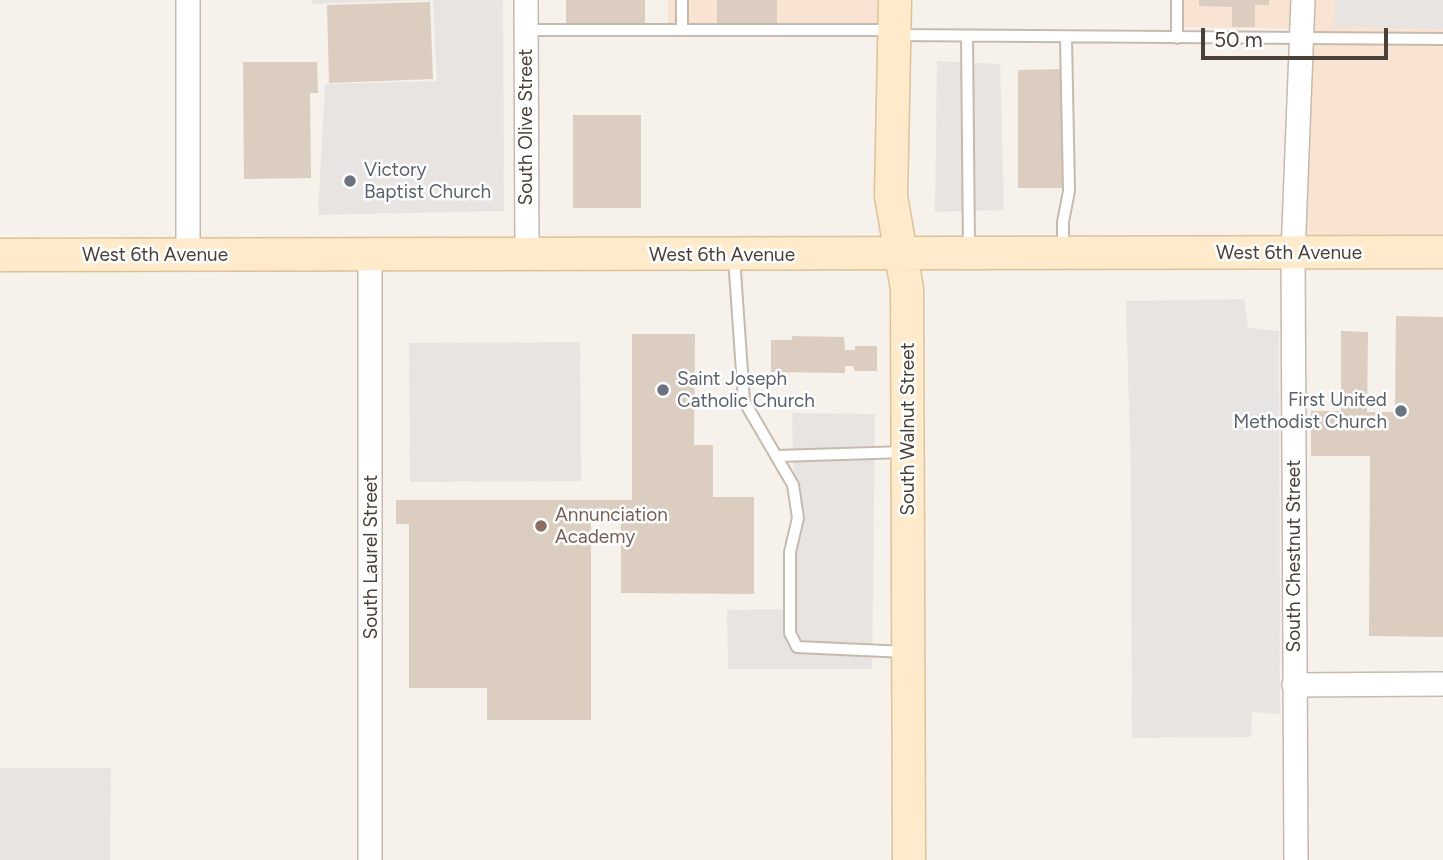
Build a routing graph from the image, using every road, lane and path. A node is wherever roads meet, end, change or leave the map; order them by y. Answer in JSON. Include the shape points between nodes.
{"nodes":[{"id":1,"x":188,"y":0,"type":"edge"},
{"id":2,"x":526,"y":0,"type":"edge"},
{"id":3,"x":682,"y":0,"type":"edge"},
{"id":4,"x":1177,"y":0,"type":"edge"},
{"id":5,"x":1303,"y":0,"type":"edge"},
{"id":6,"x":895,"y":22,"type":"edge"},
{"id":7,"x":682,"y":29,"type":"junction"},
{"id":8,"x":526,"y":30,"type":"junction"},
{"id":9,"x":967,"y":37,"type":"junction"},
{"id":10,"x":1066,"y":38,"type":"junction"},
{"id":11,"x":1177,"y":38,"type":"junction"},
{"id":12,"x":1302,"y":39,"type":"junction"},
{"id":13,"x":1443,"y":39,"type":"edge"},
{"id":14,"x":1443,"y":252,"type":"edge"},
{"id":15,"x":900,"y":254,"type":"junction"},
{"id":16,"x":969,"y":254,"type":"junction"},
{"id":17,"x":1063,"y":254,"type":"junction"},
{"id":18,"x":1293,"y":254,"type":"junction"},
{"id":19,"x":0,"y":255,"type":"edge"},
{"id":20,"x":187,"y":255,"type":"junction"},
{"id":21,"x":370,"y":255,"type":"junction"},
{"id":22,"x":527,"y":255,"type":"junction"},
{"id":23,"x":734,"y":255,"type":"junction"},
{"id":24,"x":908,"y":452,"type":"junction"},
{"id":25,"x":778,"y":456,"type":"junction"},
{"id":26,"x":909,"y":652,"type":"junction"},
{"id":27,"x":1443,"y":684,"type":"edge"},
{"id":28,"x":1294,"y":685,"type":"junction"},
{"id":29,"x":370,"y":860,"type":"edge"},
{"id":30,"x":909,"y":860,"type":"edge"},
{"id":31,"x":1296,"y":860,"type":"edge"}],
"edges":[{"from":1,"to":20,"type":"street"},
{"from":2,"to":8,"type":"street","name":"South Olive Street"},
{"from":3,"to":7,"type":"lane"},
{"from":4,"to":11,"type":"lane"},
{"from":5,"to":12,"type":"street","name":"South Chestnut Street"},
{"from":6,"to":7,"type":"lane"},
{"from":6,"to":9,"type":"lane"},
{"from":6,"to":15,"type":"main road","name":"South Walnut Street","via":[[891,196]]},
{"from":7,"to":8,"type":"lane"},
{"from":8,"to":22,"type":"street","name":"South Olive Street"},
{"from":9,"to":10,"type":"lane"},
{"from":9,"to":16,"type":"lane"},
{"from":10,"to":11,"type":"lane"},
{"from":10,"to":17,"type":"lane","via":[[1069,191]]},
{"from":11,"to":12,"type":"lane"},
{"from":12,"to":13,"type":"lane"},
{"from":12,"to":18,"type":"street","name":"South Chestnut Street"},
{"from":14,"to":18,"type":"main road","name":"West 6th Avenue"},
{"from":15,"to":16,"type":"main road","name":"West 6th Avenue"},
{"from":15,"to":23,"type":"main road","name":"West 6th Avenue"},
{"from":15,"to":24,"type":"main road","name":"South Walnut Street","via":[[907,289]]},
{"from":16,"to":17,"type":"main road","name":"West 6th Avenue"},
{"from":17,"to":18,"type":"main road","name":"West 6th Avenue"},
{"from":18,"to":28,"type":"street","name":"South Chestnut Street"},
{"from":19,"to":20,"type":"main road","name":"West 6th Avenue"},
{"from":20,"to":21,"type":"main road","name":"West 6th Avenue"},
{"from":21,"to":22,"type":"main road","name":"West 6th Avenue"},
{"from":21,"to":29,"type":"street","name":"South Laurel Street"},
{"from":22,"to":23,"type":"main road","name":"West 6th Avenue"},
{"from":23,"to":25,"type":"lane","via":[[744,401]]},
{"from":24,"to":25,"type":"lane"},
{"from":24,"to":26,"type":"main road","name":"South Walnut Street"},
{"from":25,"to":26,"type":"lane","via":[[793,485],[798,518],[790,552],[790,633],[797,648]]},
{"from":26,"to":30,"type":"main road","name":"South Walnut Street"},
{"from":27,"to":28,"type":"street"},
{"from":28,"to":31,"type":"street","name":"South Chestnut Street"}]}
